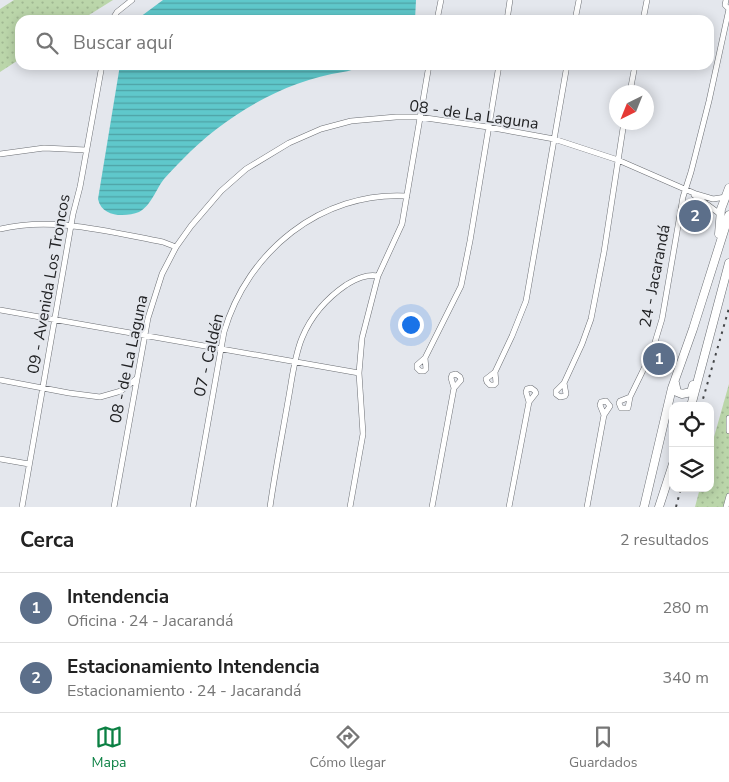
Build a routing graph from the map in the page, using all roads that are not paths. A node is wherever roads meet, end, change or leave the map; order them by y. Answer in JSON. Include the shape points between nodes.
{"nodes":[{"id":1,"x":132,"y":0,"type":"edge"},
{"id":2,"x":441,"y":0,"type":"edge"},
{"id":3,"x":510,"y":0,"type":"edge"},
{"id":4,"x":579,"y":0,"type":"edge"},
{"id":5,"x":647,"y":0,"type":"edge"},
{"id":6,"x":726,"y":0,"type":"edge"},
{"id":7,"x":729,"y":9,"type":"edge"},
{"id":8,"x":115,"y":15,"type":"edge"},
{"id":9,"x":438,"y":15,"type":"edge"},
{"id":10,"x":508,"y":15,"type":"edge"},
{"id":11,"x":576,"y":15,"type":"edge"},
{"id":12,"x":644,"y":15,"type":"edge"},
{"id":13,"x":101,"y":70,"type":"edge"},
{"id":14,"x":428,"y":70,"type":"edge"},
{"id":15,"x":498,"y":70,"type":"edge"},
{"id":16,"x":566,"y":70,"type":"edge"},
{"id":17,"x":634,"y":70,"type":"edge"},
{"id":18,"x":631,"y":85,"type":"edge"},
{"id":19,"x":419,"y":117,"type":"junction"},
{"id":20,"x":488,"y":127,"type":"junction"},
{"id":21,"x":623,"y":130,"type":"edge"},
{"id":22,"x":554,"y":139,"type":"junction"},
{"id":23,"x":86,"y":150,"type":"junction"},
{"id":24,"x":0,"y":154,"type":"edge"},
{"id":25,"x":618,"y":160,"type":"junction"},
{"id":26,"x":729,"y":188,"type":"edge"},
{"id":27,"x":685,"y":189,"type":"junction"},
{"id":28,"x":407,"y":196,"type":"junction"},
{"id":29,"x":726,"y":196,"type":"junction"},
{"id":30,"x":720,"y":214,"type":"junction"},
{"id":31,"x":729,"y":215,"type":"edge"},
{"id":32,"x":71,"y":226,"type":"junction"},
{"id":33,"x":0,"y":229,"type":"edge"},
{"id":34,"x":176,"y":248,"type":"junction"},
{"id":35,"x":717,"y":255,"type":"junction"},
{"id":36,"x":729,"y":263,"type":"edge"},
{"id":37,"x":378,"y":276,"type":"junction"},
{"id":38,"x":0,"y":310,"type":"edge"},
{"id":39,"x":714,"y":315,"type":"junction"},
{"id":40,"x":55,"y":320,"type":"junction"},
{"id":41,"x":144,"y":335,"type":"junction"},
{"id":42,"x":221,"y":348,"type":"junction"},
{"id":43,"x":425,"y":358,"type":"dead end"},
{"id":44,"x":295,"y":361,"type":"junction"},
{"id":45,"x":495,"y":372,"type":"dead end"},
{"id":46,"x":359,"y":373,"type":"junction"},
{"id":47,"x":675,"y":378,"type":"junction"},
{"id":48,"x":136,"y":379,"type":"junction"},
{"id":49,"x":0,"y":380,"type":"edge"},
{"id":50,"x":564,"y":384,"type":"dead end"},
{"id":51,"x":454,"y":388,"type":"dead end"},
{"id":52,"x":42,"y":389,"type":"junction"},
{"id":53,"x":630,"y":397,"type":"dead end"},
{"id":54,"x":530,"y":402,"type":"dead end"},
{"id":55,"x":692,"y":402,"type":"edge"},
{"id":56,"x":604,"y":415,"type":"dead end"},
{"id":57,"x":669,"y":415,"type":"edge"},
{"id":58,"x":729,"y":418,"type":"edge"},
{"id":59,"x":664,"y":424,"type":"junction"},
{"id":60,"x":729,"y":431,"type":"edge"},
{"id":61,"x":0,"y":459,"type":"edge"},
{"id":62,"x":29,"y":464,"type":"junction"},
{"id":63,"x":669,"y":473,"type":"edge"},
{"id":64,"x":669,"y":475,"type":"edge"},
{"id":65,"x":667,"y":481,"type":"junction"},
{"id":66,"x":729,"y":496,"type":"edge"},
{"id":67,"x":22,"y":507,"type":"edge"},
{"id":68,"x":114,"y":507,"type":"edge"},
{"id":69,"x":192,"y":507,"type":"edge"},
{"id":70,"x":270,"y":507,"type":"edge"},
{"id":71,"x":350,"y":507,"type":"edge"},
{"id":72,"x":432,"y":507,"type":"edge"},
{"id":73,"x":509,"y":507,"type":"edge"},
{"id":74,"x":587,"y":507,"type":"edge"},
{"id":75,"x":644,"y":507,"type":"edge"},
{"id":76,"x":659,"y":507,"type":"edge"},
{"id":77,"x":726,"y":507,"type":"edge"}],
"edges":[{"from":1,"to":8,"type":"street"},
{"from":2,"to":9,"type":"street"},
{"from":3,"to":10,"type":"street"},
{"from":4,"to":11,"type":"street"},
{"from":5,"to":12,"type":"street"},
{"from":6,"to":7,"type":"street","via":[[725,5]]},
{"from":7,"to":27,"type":"street","name":"24 - Jacarandá"},
{"from":13,"to":23,"type":"street","name":"09 - Avenida Los Troncos"},
{"from":14,"to":19,"type":"street"},
{"from":15,"to":20,"type":"street"},
{"from":16,"to":22,"type":"street"},
{"from":17,"to":18,"type":"street"},
{"from":19,"to":20,"type":"street","name":"08 - de La Laguna"},
{"from":19,"to":28,"type":"street"},
{"from":19,"to":34,"type":"street","name":"08 - de La Laguna","via":[[351,121],[289,143],[226,186]]},
{"from":20,"to":22,"type":"street","name":"08 - de La Laguna"},
{"from":20,"to":43,"type":"street","via":[[461,286]]},
{"from":21,"to":25,"type":"street"},
{"from":22,"to":25,"type":"street","name":"08 - de La Laguna"},
{"from":22,"to":45,"type":"street","via":[[526,301]]},
{"from":23,"to":24,"type":"street","via":[[44,148]]},
{"from":23,"to":32,"type":"street","name":"09 - Avenida Los Troncos"},
{"from":25,"to":27,"type":"street","name":"08 - de La Laguna"},
{"from":25,"to":50,"type":"street","via":[[591,319]]},
{"from":26,"to":29,"type":"main road"},
{"from":27,"to":29,"type":"street","name":"08 - de La Laguna","via":[[713,199]]},
{"from":27,"to":30,"type":"street","name":"08 - de La Laguna"},
{"from":27,"to":53,"type":"street","name":"24 - Jacarandá","via":[[662,319],[649,358]]},
{"from":28,"to":37,"type":"street","via":[[400,228]]},
{"from":28,"to":42,"type":"street","name":"07 - Caldén","via":[[379,195],[350,202],[317,215],[286,236],[271,250],[246,284],[229,316]]},
{"from":29,"to":30,"type":"main road"},
{"from":30,"to":35,"type":"main road"},
{"from":31,"to":35,"type":"main road"},
{"from":32,"to":33,"type":"street","via":[[32,224]]},
{"from":32,"to":34,"type":"street","via":[[163,242]]},
{"from":32,"to":40,"type":"street","name":"09 - Avenida Los Troncos"},
{"from":34,"to":41,"type":"street","name":"08 - de La Laguna","via":[[152,301]]},
{"from":35,"to":47,"type":"main road"},
{"from":36,"to":39,"type":"main road"},
{"from":37,"to":44,"type":"street","via":[[359,278],[328,298],[302,338]]},
{"from":37,"to":46,"type":"street","via":[[362,338]]},
{"from":38,"to":40,"type":"street"},
{"from":39,"to":47,"type":"main road","via":[[690,392],[679,394]]},
{"from":39,"to":55,"type":"main road"},
{"from":40,"to":41,"type":"street"},
{"from":40,"to":52,"type":"street","name":"09 - Avenida Los Troncos"},
{"from":41,"to":42,"type":"street"},
{"from":41,"to":48,"type":"street","name":"08 - de La Laguna"},
{"from":42,"to":44,"type":"street"},
{"from":42,"to":69,"type":"street","name":"07 - Caldén"},
{"from":44,"to":46,"type":"street"},
{"from":44,"to":70,"type":"street"},
{"from":46,"to":71,"type":"street","via":[[363,434]]},
{"from":47,"to":59,"type":"main road"},
{"from":48,"to":52,"type":"street","via":[[121,391],[106,396]]},
{"from":48,"to":68,"type":"street","name":"08 - de La Laguna"},
{"from":49,"to":52,"type":"street"},
{"from":51,"to":72,"type":"street"},
{"from":52,"to":62,"type":"street","name":"09 - Avenida Los Troncos"},
{"from":54,"to":73,"type":"street"},
{"from":56,"to":74,"type":"street"},
{"from":57,"to":59,"type":"main road"},
{"from":58,"to":60,"type":"street"},
{"from":59,"to":75,"type":"main road"},
{"from":61,"to":62,"type":"street"},
{"from":62,"to":67,"type":"street","name":"09 - Avenida Los Troncos"},
{"from":63,"to":65,"type":"main road"},
{"from":64,"to":65,"type":"main road"},
{"from":65,"to":76,"type":"main road"},
{"from":66,"to":77,"type":"street"}]}
